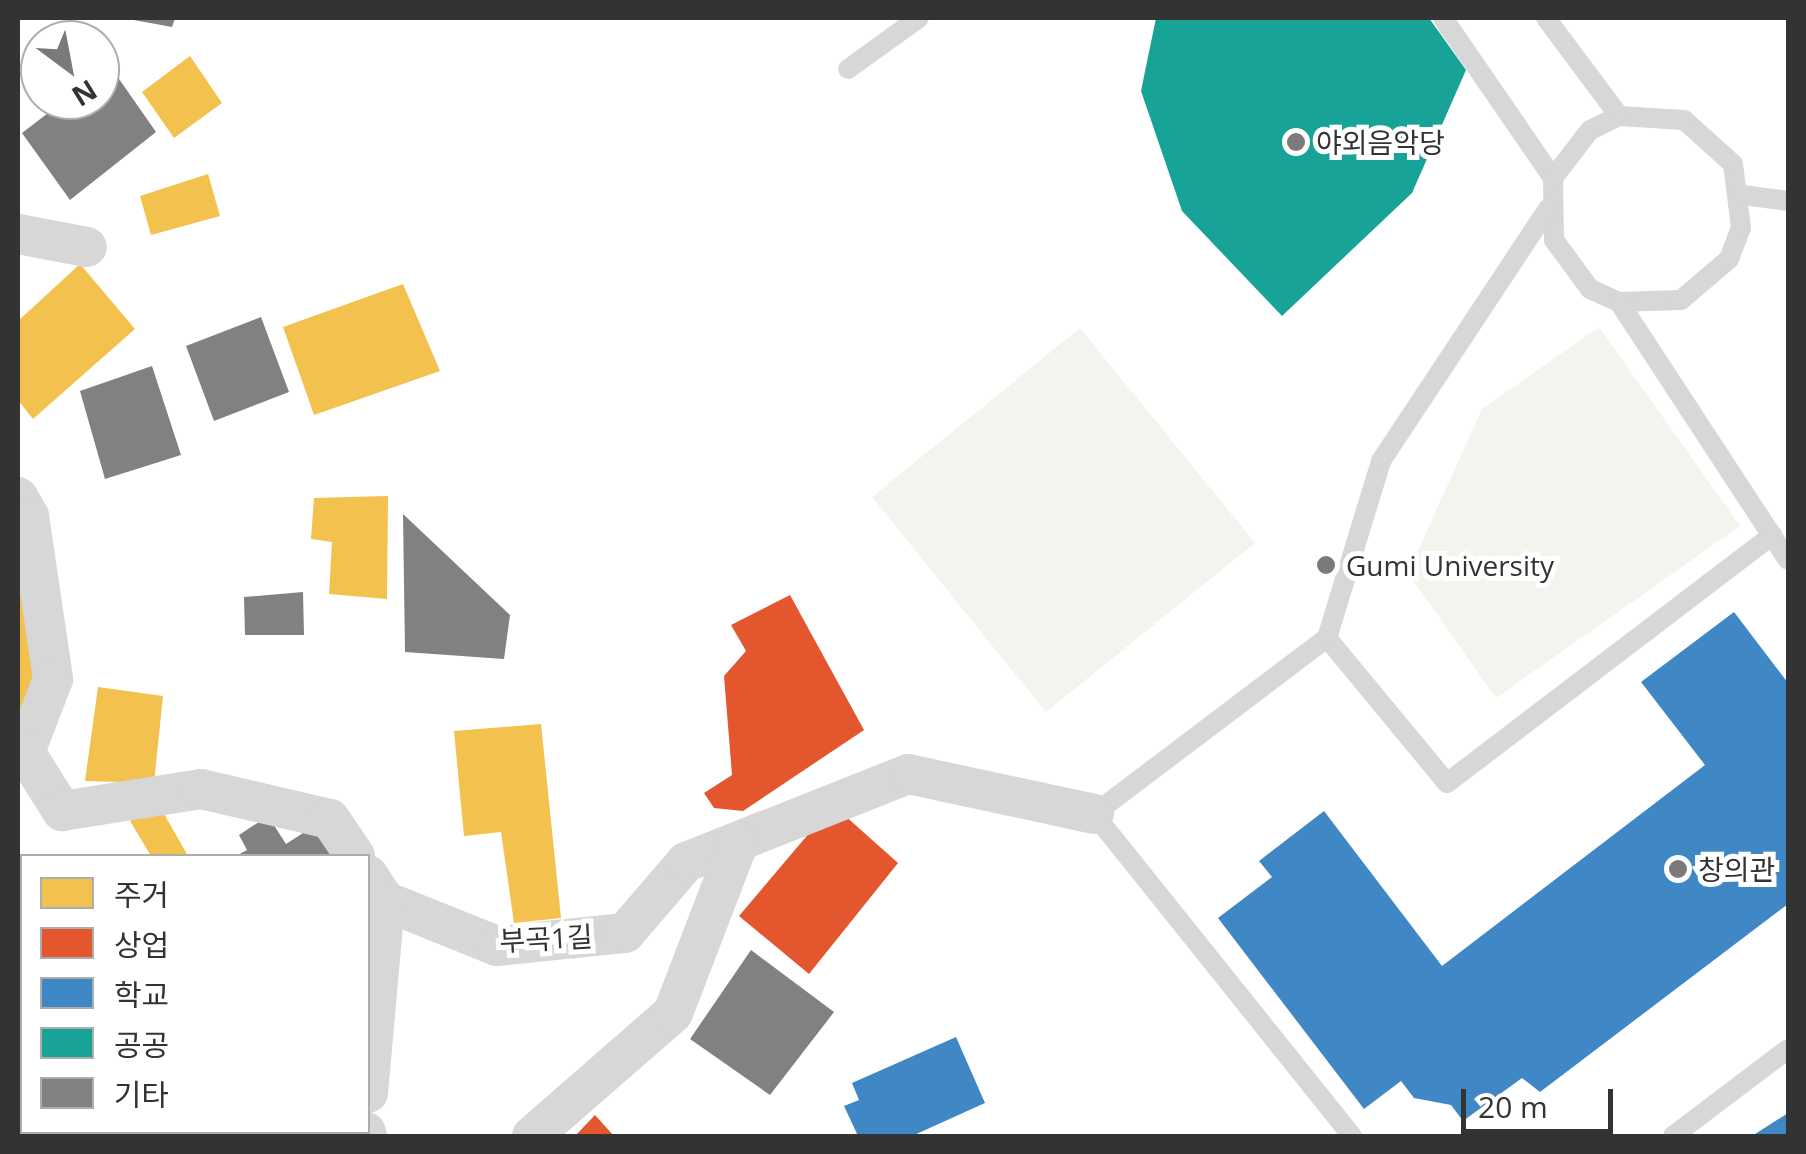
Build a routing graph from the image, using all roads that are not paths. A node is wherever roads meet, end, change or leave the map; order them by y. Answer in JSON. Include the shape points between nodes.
{"nodes":[{"id":1,"x":918,"y":18,"type":"edge"},
{"id":2,"x":1443,"y":18,"type":"edge"},
{"id":3,"x":1546,"y":18,"type":"edge"},
{"id":4,"x":848,"y":69,"type":"dead end"},
{"id":5,"x":1619,"y":116,"type":"junction"},
{"id":6,"x":1553,"y":178,"type":"junction"},
{"id":7,"x":1742,"y":195,"type":"junction"},
{"id":8,"x":1788,"y":201,"type":"edge"},
{"id":9,"x":1548,"y":209,"type":"junction"},
{"id":10,"x":18,"y":234,"type":"edge"},
{"id":11,"x":87,"y":247,"type":"dead end"},
{"id":12,"x":1619,"y":302,"type":"junction"},
{"id":13,"x":18,"y":497,"type":"edge"},
{"id":14,"x":1772,"y":536,"type":"junction"},
{"id":15,"x":1788,"y":560,"type":"edge"},
{"id":16,"x":1327,"y":638,"type":"junction"},
{"id":17,"x":22,"y":753,"type":"edge"},
{"id":18,"x":1094,"y":814,"type":"junction"},
{"id":19,"x":739,"y":841,"type":"junction"},
{"id":20,"x":354,"y":854,"type":"edge"},
{"id":21,"x":376,"y":888,"type":"edge"},
{"id":22,"x":370,"y":1042,"type":"edge"},
{"id":23,"x":1788,"y":1050,"type":"edge"},
{"id":24,"x":532,"y":1136,"type":"edge"},
{"id":25,"x":1352,"y":1136,"type":"edge"},
{"id":26,"x":1673,"y":1136,"type":"edge"}],
"edges":[{"from":1,"to":4,"type":"lane"},
{"from":2,"to":6,"type":"lane"},
{"from":3,"to":5,"type":"lane"},
{"from":5,"to":6,"type":"lane","via":[[1590,130]]},
{"from":5,"to":7,"type":"lane","via":[[1652,112],[1712,137]]},
{"from":6,"to":9,"type":"lane"},
{"from":7,"to":8,"type":"lane"},
{"from":7,"to":12,"type":"lane","via":[[1729,259],[1707,284],[1665,303]]},
{"from":9,"to":12,"type":"lane","via":[[1568,268]]},
{"from":9,"to":16,"type":"lane","via":[[1380,461]]},
{"from":10,"to":11,"type":"street"},
{"from":12,"to":14,"type":"lane"},
{"from":13,"to":17,"type":"street","via":[[30,516],[53,679]]},
{"from":14,"to":15,"type":"lane"},
{"from":14,"to":16,"type":"lane","via":[[1446,783]]},
{"from":16,"to":18,"type":"lane"},
{"from":17,"to":20,"type":"street","via":[[62,810],[202,789],[330,819]]},
{"from":18,"to":19,"type":"street","name":"부곡1길","via":[[908,774]]},
{"from":18,"to":25,"type":"lane"},
{"from":19,"to":21,"type":"street","name":"부곡1길","via":[[686,862],[624,932],[497,946]]},
{"from":19,"to":24,"type":"street","via":[[673,1013]]},
{"from":21,"to":22,"type":"street","name":"부곡1길"},
{"from":23,"to":26,"type":"lane"}]}
